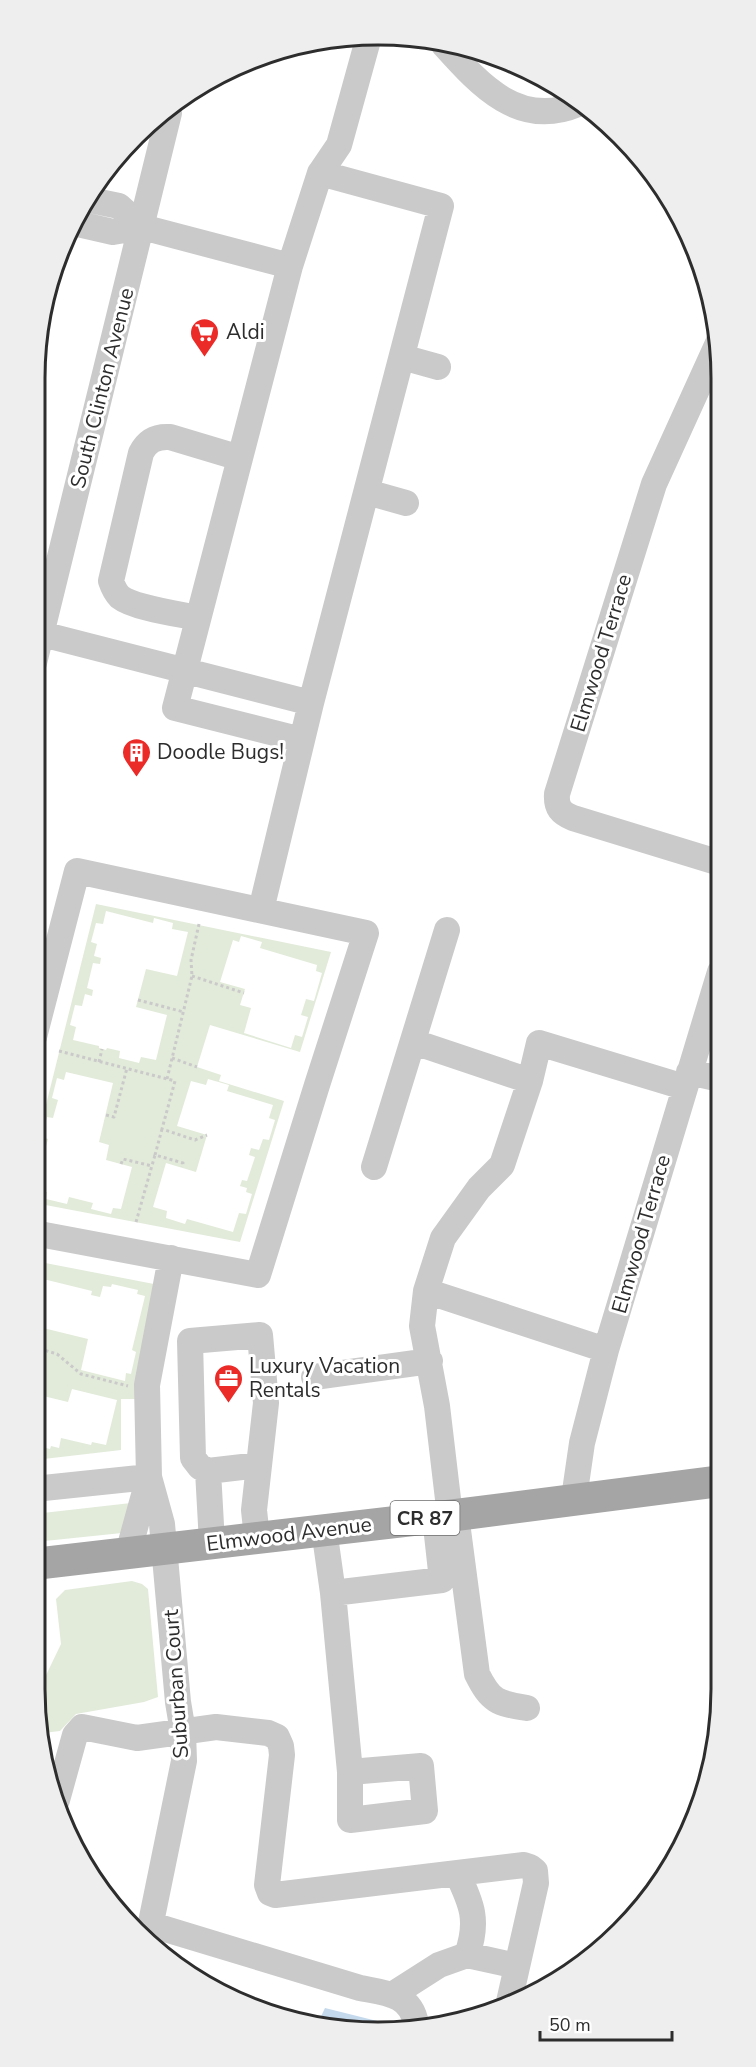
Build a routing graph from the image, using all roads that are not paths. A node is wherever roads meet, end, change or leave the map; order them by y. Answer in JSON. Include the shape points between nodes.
{"nodes":[{"id":1,"x":366,"y":46,"type":"edge"},
{"id":2,"x":451,"y":53,"type":"edge"},
{"id":3,"x":571,"y":107,"type":"edge"},
{"id":4,"x":168,"y":119,"type":"edge"},
{"id":5,"x":320,"y":173,"type":"junction"},
{"id":6,"x":96,"y":201,"type":"edge"},
{"id":7,"x":82,"y":225,"type":"edge"},
{"id":8,"x":142,"y":227,"type":"junction"},
{"id":9,"x":290,"y":266,"type":"junction"},
{"id":10,"x":402,"y":357,"type":"junction"},
{"id":11,"x":710,"y":359,"type":"edge"},
{"id":12,"x":438,"y":367,"type":"dead end"},
{"id":13,"x":240,"y":458,"type":"junction"},
{"id":14,"x":367,"y":492,"type":"junction"},
{"id":15,"x":406,"y":503,"type":"dead end"},
{"id":16,"x":45,"y":606,"type":"edge"},
{"id":17,"x":198,"y":618,"type":"junction"},
{"id":18,"x":45,"y":635,"type":"edge"},
{"id":19,"x":185,"y":671,"type":"junction"},
{"id":20,"x":311,"y":703,"type":"junction"},
{"id":21,"x":302,"y":740,"type":"junction"},
{"id":22,"x":711,"y":860,"type":"edge"},
{"id":23,"x":261,"y":910,"type":"junction"},
{"id":24,"x":447,"y":930,"type":"dead end"},
{"id":25,"x":45,"y":994,"type":"edge"},
{"id":26,"x":711,"y":1000,"type":"edge"},
{"id":27,"x":414,"y":1042,"type":"junction"},
{"id":28,"x":686,"y":1079,"type":"junction"},
{"id":29,"x":711,"y":1079,"type":"edge"},
{"id":30,"x":530,"y":1081,"type":"junction"},
{"id":31,"x":374,"y":1167,"type":"dead end"},
{"id":32,"x":45,"y":1235,"type":"edge"},
{"id":33,"x":171,"y":1258,"type":"junction"},
{"id":34,"x":426,"y":1290,"type":"junction"},
{"id":35,"x":606,"y":1350,"type":"junction"},
{"id":36,"x":430,"y":1361,"type":"junction"},
{"id":37,"x":314,"y":1377,"type":"dead end"},
{"id":38,"x":259,"y":1465,"type":"junction"},
{"id":39,"x":208,"y":1471,"type":"junction"},
{"id":40,"x":149,"y":1477,"type":"junction"},
{"id":41,"x":711,"y":1482,"type":"edge"},
{"id":42,"x":45,"y":1487,"type":"edge"},
{"id":43,"x":574,"y":1498,"type":"junction"},
{"id":44,"x":447,"y":1516,"type":"junction"},
{"id":45,"x":324,"y":1529,"type":"junction"},
{"id":46,"x":257,"y":1538,"type":"junction"},
{"id":47,"x":212,"y":1543,"type":"junction"},
{"id":48,"x":164,"y":1549,"type":"junction"},
{"id":49,"x":129,"y":1553,"type":"junction"},
{"id":50,"x":45,"y":1563,"type":"edge"},
{"id":51,"x":333,"y":1593,"type":"junction"},
{"id":52,"x":526,"y":1708,"type":"dead end"},
{"id":53,"x":183,"y":1732,"type":"junction"},
{"id":54,"x":350,"y":1772,"type":"dead end"},
{"id":55,"x":60,"y":1788,"type":"edge"},
{"id":56,"x":457,"y":1873,"type":"junction"},
{"id":57,"x":150,"y":1931,"type":"edge"},
{"id":58,"x":467,"y":1955,"type":"junction"},
{"id":59,"x":517,"y":1966,"type":"junction"},
{"id":60,"x":511,"y":1994,"type":"edge"},
{"id":61,"x":392,"y":1995,"type":"junction"},
{"id":62,"x":415,"y":2020,"type":"edge"}],
"edges":[{"from":1,"to":5,"type":"street","via":[[339,145]]},
{"from":2,"to":3,"type":"street","via":[[478,82],[508,104],[538,111]]},
{"from":4,"to":8,"type":"street","name":"South Clinton Avenue"},
{"from":5,"to":9,"type":"street"},
{"from":5,"to":10,"type":"street","via":[[441,206]]},
{"from":6,"to":8,"type":"street","via":[[119,206]]},
{"from":7,"to":8,"type":"street","via":[[113,232]]},
{"from":8,"to":9,"type":"street"},
{"from":8,"to":16,"type":"street","name":"South Clinton Avenue"},
{"from":9,"to":13,"type":"street"},
{"from":10,"to":12,"type":"street"},
{"from":10,"to":14,"type":"street"},
{"from":11,"to":22,"type":"street","name":"Elmwood Terrace","via":[[654,484],[557,802],[563,814],[573,818]]},
{"from":13,"to":17,"type":"street"},
{"from":13,"to":17,"type":"street","via":[[161,436],[145,445],[141,453],[111,581],[114,590],[133,603]]},
{"from":14,"to":15,"type":"street"},
{"from":14,"to":20,"type":"street"},
{"from":17,"to":19,"type":"street"},
{"from":18,"to":19,"type":"street"},
{"from":19,"to":20,"type":"street"},
{"from":19,"to":21,"type":"street","via":[[175,708]]},
{"from":20,"to":21,"type":"street"},
{"from":21,"to":23,"type":"street"},
{"from":23,"to":25,"type":"street","via":[[76,871]]},
{"from":23,"to":33,"type":"street","via":[[366,933],[258,1275]]},
{"from":24,"to":27,"type":"street"},
{"from":26,"to":28,"type":"street","name":"Elmwood Terrace"},
{"from":27,"to":30,"type":"street"},
{"from":27,"to":31,"type":"street"},
{"from":28,"to":29,"type":"street"},
{"from":28,"to":30,"type":"street","via":[[539,1043]]},
{"from":28,"to":35,"type":"street","name":"Elmwood Terrace"},
{"from":30,"to":34,"type":"street","via":[[502,1165],[479,1188],[443,1238]]},
{"from":32,"to":33,"type":"street"},
{"from":33,"to":40,"type":"street","via":[[147,1385]]},
{"from":34,"to":35,"type":"street"},
{"from":34,"to":36,"type":"street","via":[[422,1326]]},
{"from":35,"to":43,"type":"street","name":"Elmwood Terrace","via":[[582,1443]]},
{"from":36,"to":37,"type":"street"},
{"from":36,"to":44,"type":"street"},
{"from":38,"to":39,"type":"street"},
{"from":38,"to":39,"type":"street","via":[[266,1403],[260,1335],[190,1341],[194,1458]]},
{"from":38,"to":46,"type":"street","via":[[254,1510]]},
{"from":39,"to":47,"type":"street"},
{"from":40,"to":42,"type":"street"},
{"from":40,"to":48,"type":"street","name":"Suburban Court","via":[[162,1524]]},
{"from":40,"to":49,"type":"street"},
{"from":41,"to":43,"type":"main road","name":"Elmwood Avenue","number":"CR 87"},
{"from":43,"to":44,"type":"main road","name":"Elmwood Avenue","number":"CR 87"},
{"from":44,"to":45,"type":"main road","name":"Elmwood Avenue","number":"CR 87"},
{"from":44,"to":51,"type":"street","via":[[442,1580]]},
{"from":44,"to":52,"type":"street","via":[[477,1674],[485,1691],[500,1703]]},
{"from":45,"to":46,"type":"main road","name":"Elmwood Avenue","number":"CR 87"},
{"from":45,"to":51,"type":"street"},
{"from":46,"to":47,"type":"main road","name":"Elmwood Avenue","number":"CR 87"},
{"from":47,"to":48,"type":"main road","name":"Elmwood Avenue","number":"CR 87"},
{"from":48,"to":49,"type":"main road","name":"Elmwood Avenue","number":"CR 87"},
{"from":48,"to":53,"type":"street","name":"Suburban Court"},
{"from":49,"to":50,"type":"main road","name":"Elmwood Avenue","number":"CR 87"},
{"from":51,"to":54,"type":"street"},
{"from":53,"to":55,"type":"street","via":[[137,1737],[82,1727],[75,1735]]},
{"from":53,"to":56,"type":"street","via":[[216,1727],[277,1737],[282,1755],[267,1885],[270,1893]]},
{"from":53,"to":57,"type":"street","name":"Suburban Court","via":[[184,1761]]},
{"from":56,"to":58,"type":"street","via":[[474,1915]]},
{"from":56,"to":59,"type":"street","via":[[524,1865],[535,1871],[536,1883]]},
{"from":57,"to":61,"type":"street","name":"Suburban Court"},
{"from":58,"to":59,"type":"street"},
{"from":58,"to":61,"type":"street","via":[[439,1965]]},
{"from":59,"to":60,"type":"street"},
{"from":61,"to":62,"type":"street","name":"Suburban Court","via":[[411,2007]]}]}
